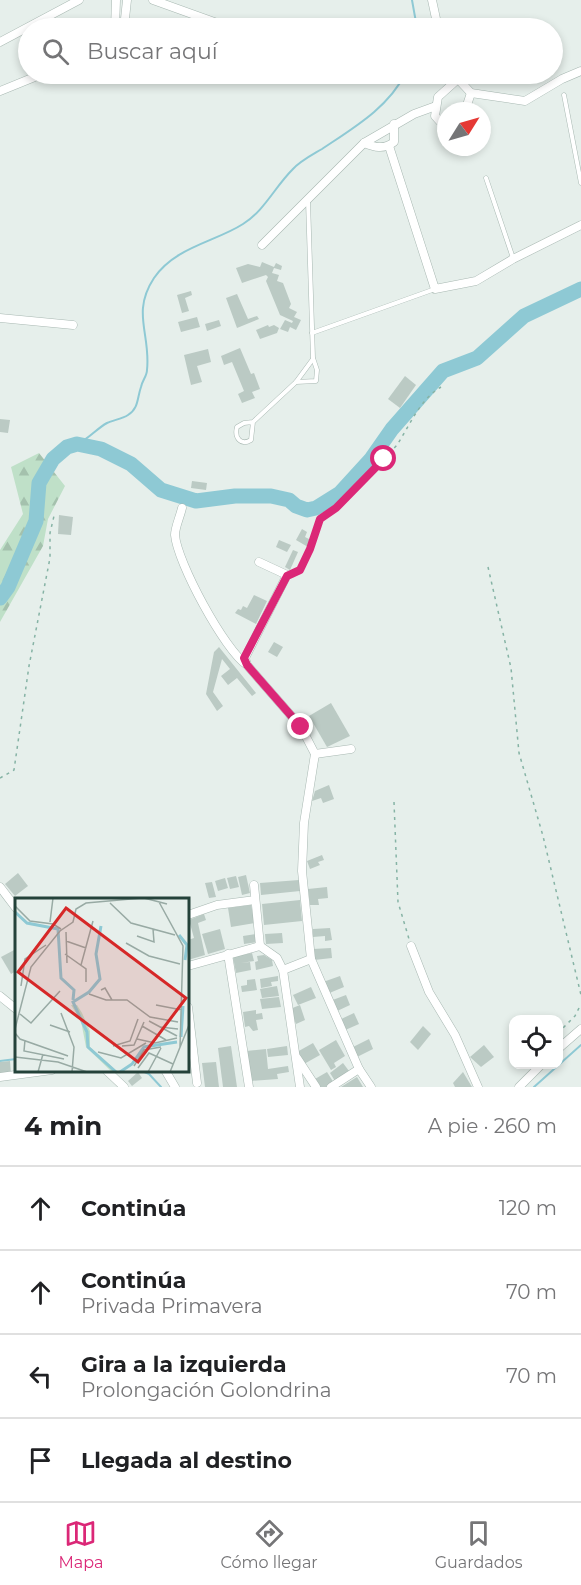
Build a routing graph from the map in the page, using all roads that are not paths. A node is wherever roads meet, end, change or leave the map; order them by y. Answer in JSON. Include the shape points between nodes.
{"nodes":[{"id":1,"x":79,"y":0,"type":"edge"},
{"id":2,"x":116,"y":0,"type":"edge"},
{"id":3,"x":127,"y":0,"type":"edge"},
{"id":4,"x":153,"y":0,"type":"edge"},
{"id":5,"x":434,"y":0,"type":"edge"},
{"id":6,"x":45,"y":18,"type":"edge"},
{"id":7,"x":115,"y":18,"type":"edge"},
{"id":8,"x":125,"y":18,"type":"edge"},
{"id":9,"x":203,"y":18,"type":"edge"},
{"id":10,"x":436,"y":18,"type":"edge"},
{"id":11,"x":18,"y":32,"type":"edge"},
{"id":12,"x":0,"y":42,"type":"edge"},
{"id":13,"x":581,"y":70,"type":"edge"},
{"id":14,"x":563,"y":79,"type":"edge"},
{"id":15,"x":18,"y":84,"type":"edge"},
{"id":16,"x":452,"y":84,"type":"edge"},
{"id":17,"x":463,"y":84,"type":"edge"},
{"id":18,"x":553,"y":84,"type":"edge"},
{"id":19,"x":0,"y":91,"type":"edge"},
{"id":20,"x":471,"y":93,"type":"junction"},
{"id":21,"x":564,"y":95,"type":"dead end"},
{"id":22,"x":468,"y":102,"type":"edge"},
{"id":23,"x":436,"y":106,"type":"junction"},
{"id":24,"x":437,"y":118,"type":"edge"},
{"id":25,"x":394,"y":124,"type":"junction"},
{"id":26,"x":364,"y":143,"type":"junction"},
{"id":27,"x":389,"y":146,"type":"junction"},
{"id":28,"x":486,"y":178,"type":"dead end"},
{"id":29,"x":581,"y":183,"type":"edge"},
{"id":30,"x":308,"y":200,"type":"junction"},
{"id":31,"x":581,"y":225,"type":"edge"},
{"id":32,"x":262,"y":245,"type":"dead end"},
{"id":33,"x":513,"y":259,"type":"junction"},
{"id":34,"x":435,"y":289,"type":"junction"},
{"id":35,"x":0,"y":318,"type":"edge"},
{"id":36,"x":73,"y":325,"type":"dead end"},
{"id":37,"x":312,"y":333,"type":"junction"},
{"id":38,"x":313,"y":358,"type":"junction"},
{"id":39,"x":296,"y":382,"type":"junction"},
{"id":40,"x":253,"y":422,"type":"junction"},
{"id":41,"x":182,"y":508,"type":"dead end"},
{"id":42,"x":259,"y":562,"type":"dead end"},
{"id":43,"x":247,"y":665,"type":"junction"},
{"id":44,"x":351,"y":749,"type":"dead end"},
{"id":45,"x":315,"y":754,"type":"junction"},
{"id":46,"x":254,"y":885,"type":"dead end"},
{"id":47,"x":0,"y":887,"type":"edge"},
{"id":48,"x":255,"y":900,"type":"junction"},
{"id":49,"x":15,"y":907,"type":"edge"},
{"id":50,"x":189,"y":915,"type":"edge"},
{"id":51,"x":260,"y":946,"type":"junction"},
{"id":52,"x":411,"y":946,"type":"road end"},
{"id":53,"x":228,"y":954,"type":"junction"},
{"id":54,"x":311,"y":959,"type":"junction"},
{"id":55,"x":189,"y":966,"type":"edge"},
{"id":56,"x":283,"y":970,"type":"junction"},
{"id":57,"x":0,"y":996,"type":"edge"},
{"id":58,"x":15,"y":1008,"type":"edge"},
{"id":59,"x":189,"y":1015,"type":"edge"},
{"id":60,"x":581,"y":1029,"type":"edge"},
{"id":61,"x":563,"y":1045,"type":"edge"},
{"id":62,"x":296,"y":1057,"type":"junction"},
{"id":63,"x":359,"y":1069,"type":"junction"},
{"id":64,"x":538,"y":1069,"type":"edge"},
{"id":65,"x":43,"y":1072,"type":"edge"},
{"id":66,"x":107,"y":1072,"type":"edge"},
{"id":67,"x":166,"y":1072,"type":"edge"},
{"id":68,"x":0,"y":1077,"type":"edge"},
{"id":69,"x":197,"y":1083,"type":"dead end"},
{"id":70,"x":124,"y":1087,"type":"edge"},
{"id":71,"x":175,"y":1087,"type":"edge"},
{"id":72,"x":249,"y":1087,"type":"edge"},
{"id":73,"x":300,"y":1087,"type":"edge"},
{"id":74,"x":316,"y":1087,"type":"edge"},
{"id":75,"x":331,"y":1087,"type":"edge"},
{"id":76,"x":370,"y":1087,"type":"edge"},
{"id":77,"x":478,"y":1087,"type":"edge"},
{"id":78,"x":519,"y":1087,"type":"edge"}],
"edges":[{"from":1,"to":6,"type":"street"},
{"from":2,"to":7,"type":"street"},
{"from":3,"to":8,"type":"street"},
{"from":4,"to":9,"type":"street"},
{"from":5,"to":10,"type":"street"},
{"from":11,"to":12,"type":"street"},
{"from":13,"to":14,"type":"street"},
{"from":15,"to":19,"type":"street"},
{"from":16,"to":23,"type":"street","via":[[438,97]]},
{"from":17,"to":20,"type":"street"},
{"from":18,"to":20,"type":"street","via":[[525,100]]},
{"from":20,"to":22,"type":"street"},
{"from":21,"to":29,"type":"lane"},
{"from":23,"to":24,"type":"street"},
{"from":23,"to":25,"type":"street"},
{"from":25,"to":26,"type":"street"},
{"from":25,"to":27,"type":"street","via":[[394,142]]},
{"from":26,"to":27,"type":"street","via":[[378,148]]},
{"from":26,"to":30,"type":"street"},
{"from":27,"to":34,"type":"street"},
{"from":28,"to":33,"type":"lane"},
{"from":30,"to":32,"type":"street"},
{"from":30,"to":37,"type":"lane"},
{"from":31,"to":33,"type":"street"},
{"from":33,"to":34,"type":"street","via":[[476,281]]},
{"from":34,"to":37,"type":"lane"},
{"from":35,"to":36,"type":"street"},
{"from":37,"to":38,"type":"lane"},
{"from":38,"to":39,"type":"lane"},
{"from":38,"to":39,"type":"lane","via":[[316,381]]},
{"from":39,"to":40,"type":"lane"},
{"from":40,"to":40,"type":"lane","via":[[237,427],[237,439],[247,443],[251,440]]},
{"from":41,"to":43,"type":"street","via":[[175,533],[180,558],[219,632],[237,659]]},
{"from":42,"to":43,"type":"street","via":[[287,576],[244,658]]},
{"from":43,"to":45,"type":"street","via":[[301,727]]},
{"from":44,"to":45,"type":"street"},
{"from":45,"to":54,"type":"street","via":[[304,823],[302,871]]},
{"from":46,"to":48,"type":"street"},
{"from":47,"to":49,"type":"street"},
{"from":48,"to":50,"type":"street","via":[[217,905]]},
{"from":48,"to":51,"type":"street"},
{"from":51,"to":53,"type":"street"},
{"from":51,"to":56,"type":"street","via":[[277,958]]},
{"from":52,"to":77,"type":"street","via":[[429,992],[455,1035]]},
{"from":53,"to":55,"type":"street"},
{"from":53,"to":72,"type":"street"},
{"from":54,"to":56,"type":"street"},
{"from":54,"to":63,"type":"street"},
{"from":56,"to":62,"type":"street"},
{"from":57,"to":58,"type":"street"},
{"from":59,"to":69,"type":"street"},
{"from":60,"to":61,"type":"street"},
{"from":62,"to":73,"type":"street"},
{"from":62,"to":74,"type":"street"},
{"from":63,"to":75,"type":"street"},
{"from":63,"to":76,"type":"street"},
{"from":64,"to":78,"type":"street"},
{"from":65,"to":68,"type":"street"},
{"from":66,"to":70,"type":"street"},
{"from":67,"to":71,"type":"street"}]}
